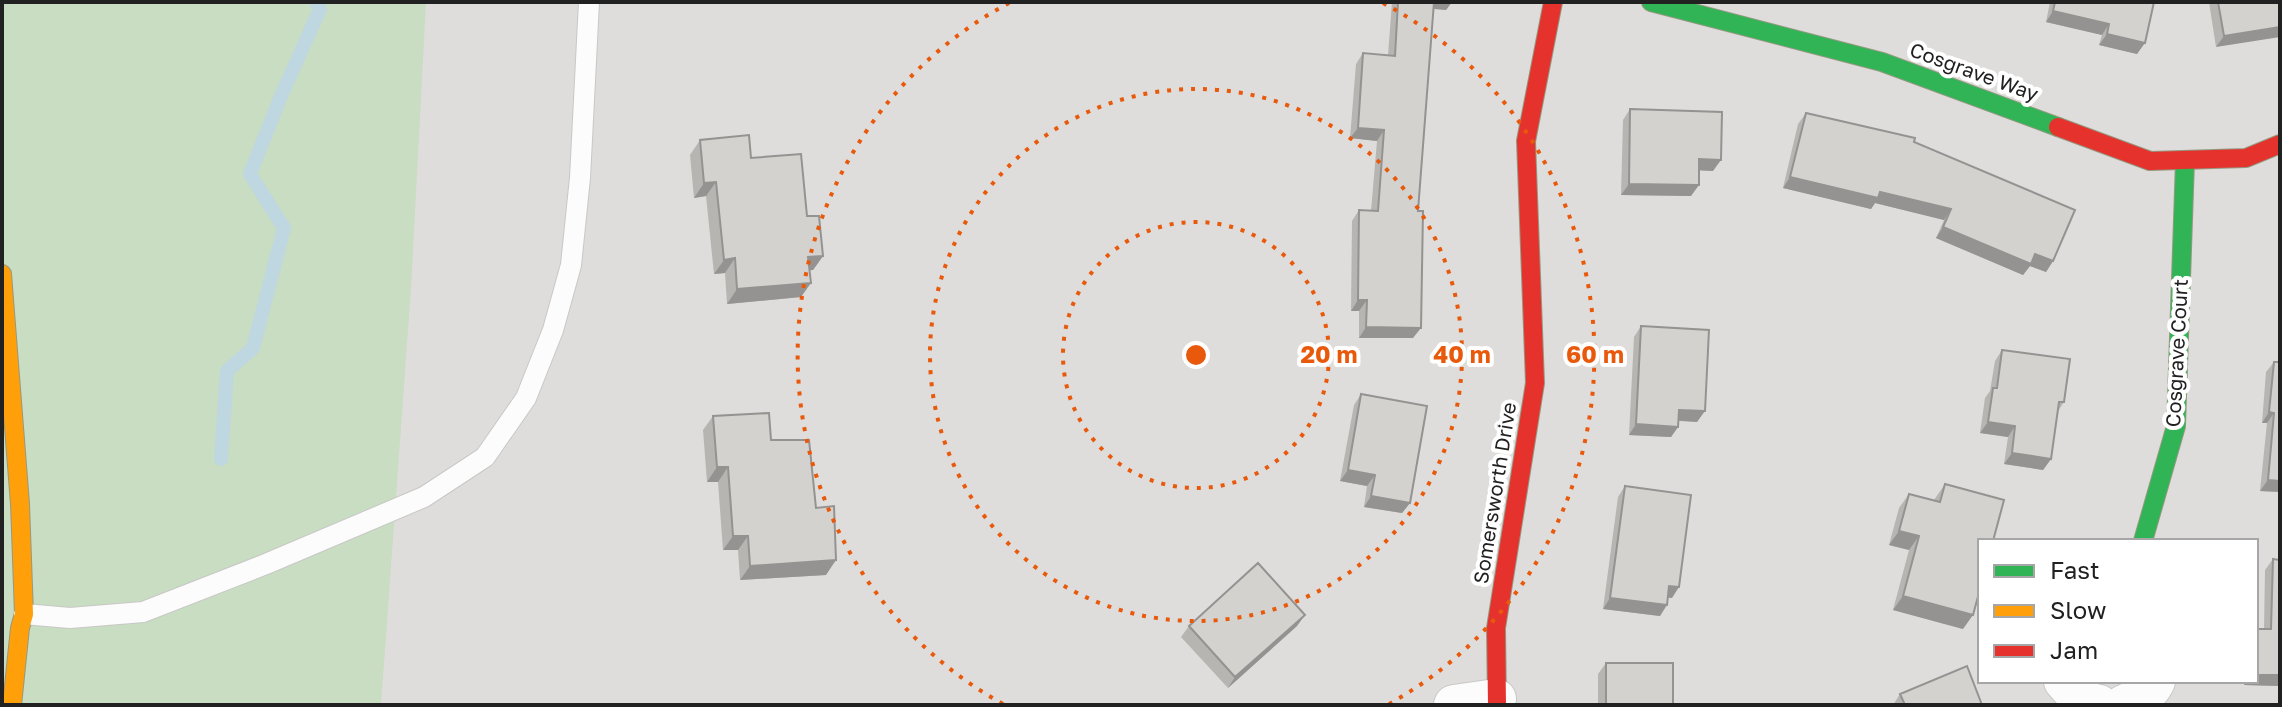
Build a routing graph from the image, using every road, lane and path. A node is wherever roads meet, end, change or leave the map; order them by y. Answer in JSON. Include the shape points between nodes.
{"nodes":[{"id":1,"x":589,"y":2,"type":"edge"},
{"id":2,"x":1553,"y":2,"type":"edge"},
{"id":3,"x":1651,"y":2,"type":"edge"},
{"id":4,"x":2280,"y":144,"type":"edge"},
{"id":5,"x":2185,"y":161,"type":"junction"},
{"id":6,"x":2,"y":274,"type":"edge"},
{"id":7,"x":2144,"y":539,"type":"edge"},
{"id":8,"x":24,"y":614,"type":"junction"},
{"id":9,"x":2066,"y":683,"type":"edge"},
{"id":10,"x":2154,"y":683,"type":"edge"},
{"id":11,"x":1496,"y":702,"type":"edge"},
{"id":12,"x":12,"y":705,"type":"edge"},
{"id":13,"x":1454,"y":705,"type":"edge"},
{"id":14,"x":2099,"y":705,"type":"edge"},
{"id":15,"x":2124,"y":705,"type":"edge"}],
"edges":[{"from":1,"to":8,"type":"lane","via":[[571,265],[526,398],[485,457],[424,497],[143,612],[70,618]]},
{"from":2,"to":11,"type":"street","name":"Somersworth Drive","via":[[1526,141],[1535,383],[1496,628]]},
{"from":3,"to":5,"type":"street","name":"Cosgrave Way","via":[[1882,62],[2150,161]]},
{"from":4,"to":5,"type":"street","name":"Cosgrave Way","via":[[2246,158]]},
{"from":5,"to":7,"type":"street","name":"Cosgrave Court","via":[[2176,426]]},
{"from":6,"to":8,"type":"street"},
{"from":8,"to":12,"type":"street"},
{"from":9,"to":14,"type":"street"},
{"from":10,"to":15,"type":"street"},
{"from":11,"to":13,"type":"street"}]}
